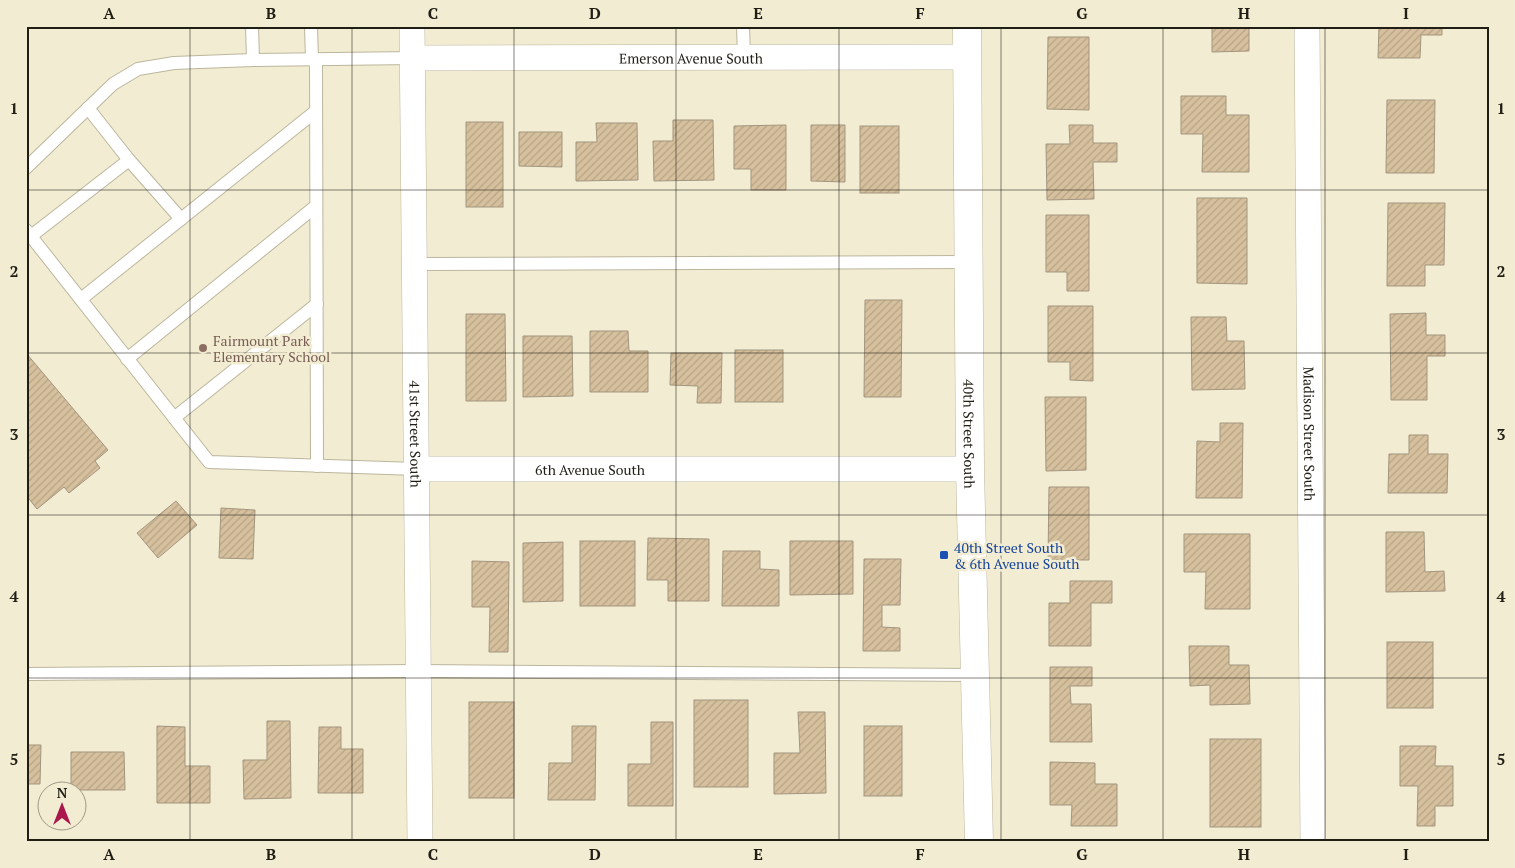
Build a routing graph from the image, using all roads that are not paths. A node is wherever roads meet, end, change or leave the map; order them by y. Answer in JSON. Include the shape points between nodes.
{"nodes":[{"id":1,"x":252,"y":26,"type":"edge"},
{"id":2,"x":311,"y":26,"type":"edge"},
{"id":3,"x":412,"y":26,"type":"edge"},
{"id":4,"x":744,"y":26,"type":"edge"},
{"id":5,"x":967,"y":26,"type":"edge"},
{"id":6,"x":1307,"y":26,"type":"edge"},
{"id":7,"x":968,"y":56,"type":"junction"},
{"id":8,"x":744,"y":57,"type":"junction"},
{"id":9,"x":413,"y":58,"type":"junction"},
{"id":10,"x":253,"y":60,"type":"junction"},
{"id":11,"x":314,"y":60,"type":"junction"},
{"id":12,"x":88,"y":108,"type":"junction"},
{"id":13,"x":316,"y":111,"type":"junction"},
{"id":14,"x":129,"y":160,"type":"junction"},
{"id":15,"x":26,"y":168,"type":"edge"},
{"id":16,"x":316,"y":206,"type":"junction"},
{"id":17,"x":181,"y":219,"type":"junction"},
{"id":18,"x":28,"y":233,"type":"edge"},
{"id":19,"x":969,"y":262,"type":"junction"},
{"id":20,"x":414,"y":264,"type":"junction"},
{"id":21,"x":80,"y":299,"type":"junction"},
{"id":22,"x":317,"y":304,"type":"junction"},
{"id":23,"x":128,"y":359,"type":"junction"},
{"id":24,"x":174,"y":418,"type":"junction"},
{"id":25,"x":317,"y":466,"type":"junction"},
{"id":26,"x":416,"y":469,"type":"junction"},
{"id":27,"x":970,"y":469,"type":"junction"},
{"id":28,"x":418,"y":672,"type":"junction"},
{"id":29,"x":26,"y":674,"type":"edge"},
{"id":30,"x":975,"y":675,"type":"junction"},
{"id":31,"x":420,"y":842,"type":"edge"},
{"id":32,"x":978,"y":842,"type":"edge"},
{"id":33,"x":1312,"y":842,"type":"edge"}],
"edges":[{"from":1,"to":10,"type":"lane"},
{"from":2,"to":11,"type":"lane"},
{"from":3,"to":9,"type":"street","name":"41st Street South"},
{"from":4,"to":8,"type":"lane"},
{"from":5,"to":7,"type":"street","name":"40th Street South"},
{"from":6,"to":33,"type":"street","name":"Madison Street South"},
{"from":7,"to":8,"type":"street","name":"Emerson Avenue South"},
{"from":7,"to":19,"type":"street","name":"40th Street South"},
{"from":8,"to":9,"type":"street","name":"Emerson Avenue South"},
{"from":9,"to":11,"type":"lane"},
{"from":9,"to":20,"type":"street","name":"41st Street South"},
{"from":10,"to":11,"type":"lane"},
{"from":10,"to":12,"type":"lane","via":[[174,62],[138,69],[113,84]]},
{"from":11,"to":13,"type":"lane"},
{"from":12,"to":14,"type":"lane"},
{"from":12,"to":15,"type":"lane"},
{"from":13,"to":16,"type":"lane"},
{"from":13,"to":17,"type":"lane"},
{"from":14,"to":17,"type":"lane"},
{"from":14,"to":18,"type":"lane"},
{"from":16,"to":22,"type":"lane"},
{"from":16,"to":23,"type":"lane"},
{"from":17,"to":21,"type":"lane"},
{"from":18,"to":21,"type":"lane"},
{"from":19,"to":20,"type":"lane"},
{"from":19,"to":27,"type":"street","name":"40th Street South"},
{"from":20,"to":26,"type":"street","name":"41st Street South"},
{"from":21,"to":23,"type":"lane"},
{"from":22,"to":24,"type":"lane"},
{"from":22,"to":25,"type":"lane"},
{"from":23,"to":24,"type":"lane"},
{"from":24,"to":25,"type":"lane","name":"6th Avenue South","via":[[209,462]]},
{"from":25,"to":26,"type":"lane","name":"6th Avenue South"},
{"from":26,"to":27,"type":"street","name":"6th Avenue South"},
{"from":26,"to":28,"type":"street","name":"41st Street South"},
{"from":27,"to":30,"type":"street","name":"40th Street South"},
{"from":28,"to":29,"type":"lane"},
{"from":28,"to":30,"type":"lane"},
{"from":28,"to":31,"type":"street","name":"41st Street South"},
{"from":30,"to":32,"type":"street","name":"40th Street South"}]}
